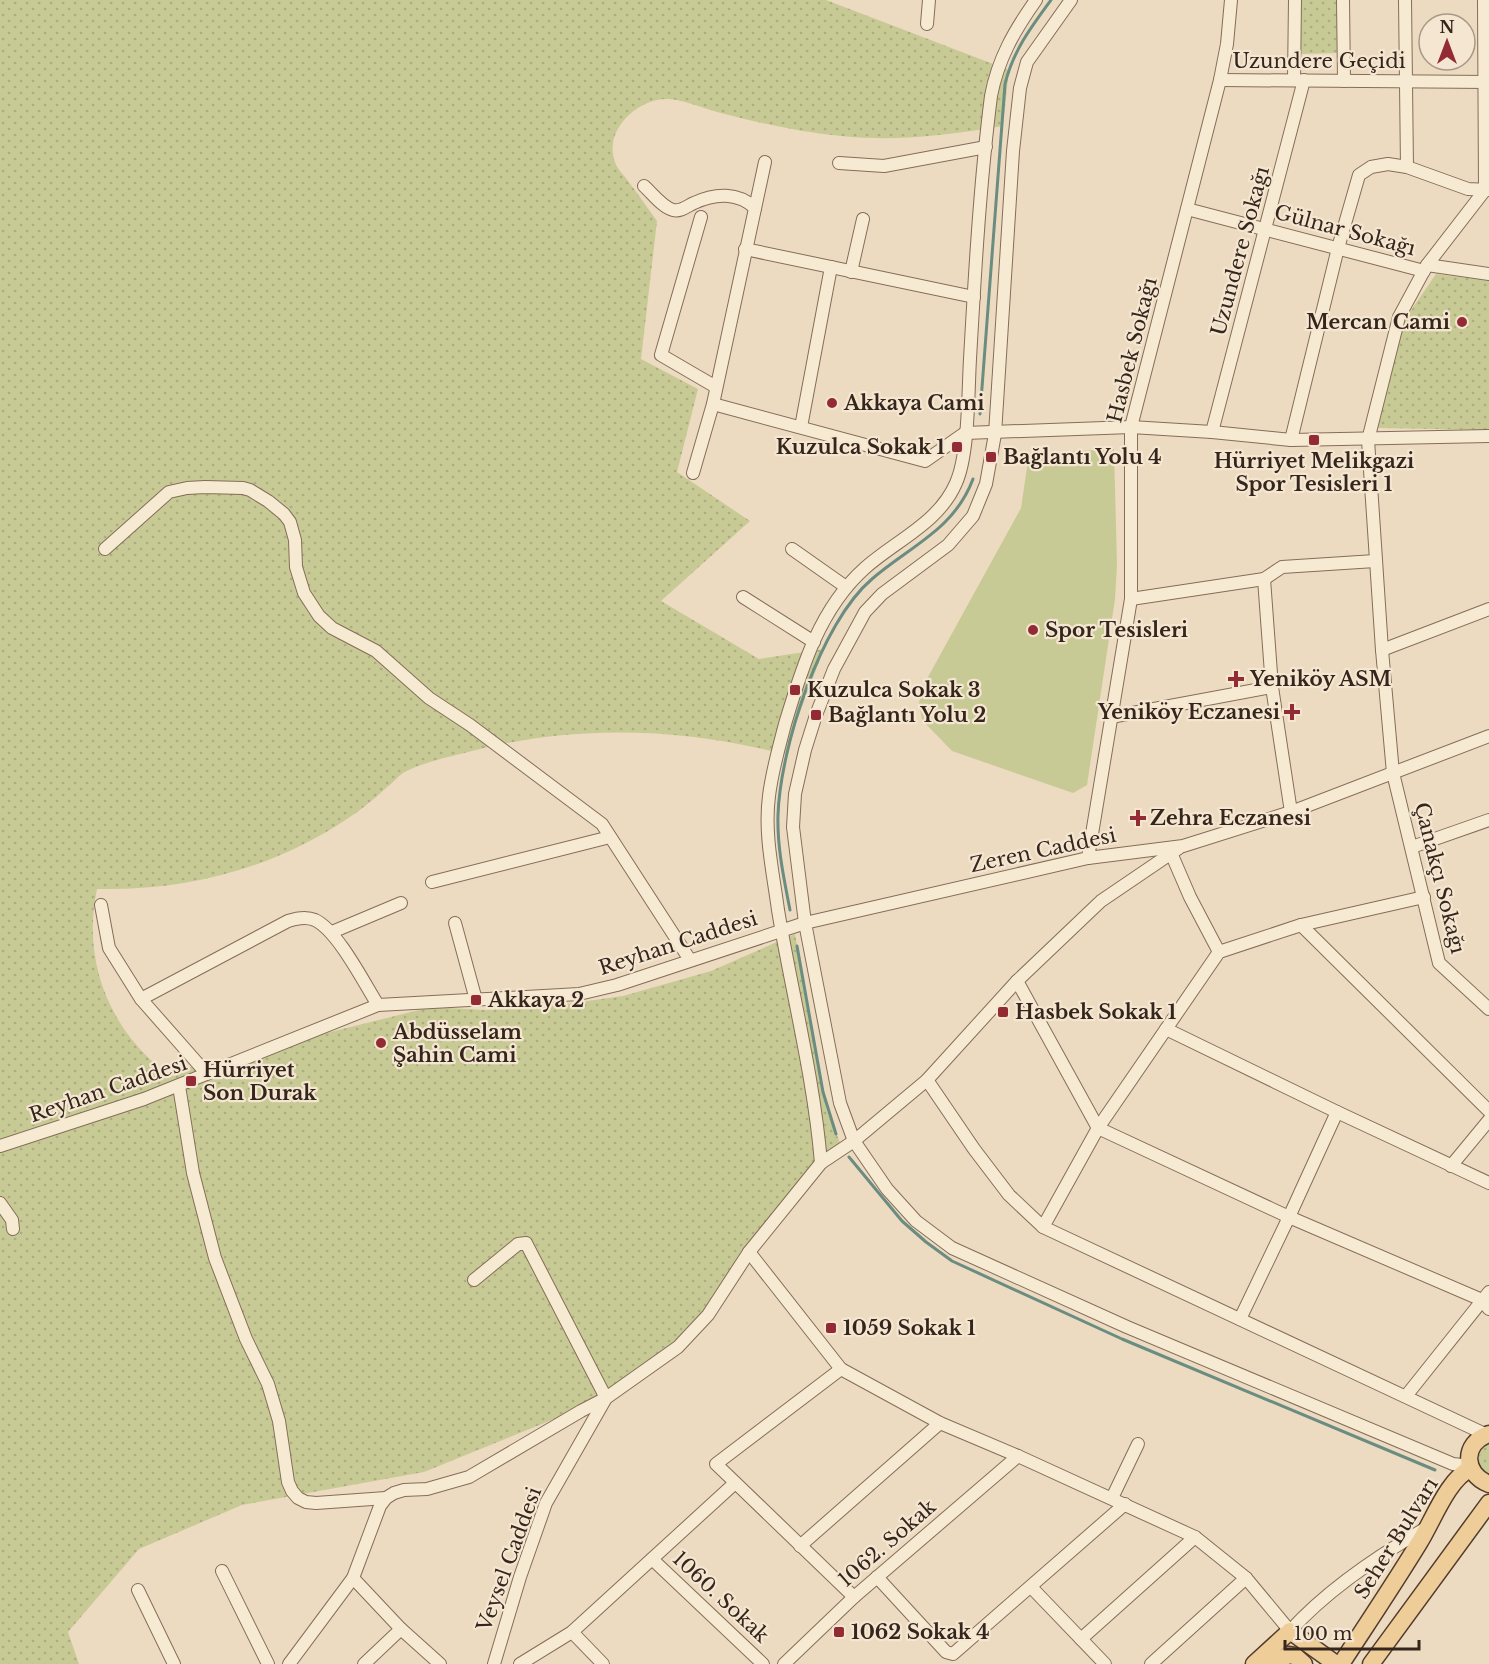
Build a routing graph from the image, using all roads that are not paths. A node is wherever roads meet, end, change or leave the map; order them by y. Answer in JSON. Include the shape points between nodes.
{"nodes":[{"id":1,"x":928,"y":0,"type":"edge"},
{"id":2,"x":1036,"y":0,"type":"edge"},
{"id":3,"x":1071,"y":0,"type":"edge"},
{"id":4,"x":1231,"y":0,"type":"edge"},
{"id":5,"x":1295,"y":0,"type":"edge"},
{"id":6,"x":1343,"y":0,"type":"edge"},
{"id":7,"x":1405,"y":0,"type":"edge"},
{"id":8,"x":1485,"y":0,"type":"edge"},
{"id":9,"x":927,"y":24,"type":"dead end"},
{"id":10,"x":1220,"y":80,"type":"junction"},
{"id":11,"x":1299,"y":80,"type":"junction"},
{"id":12,"x":1344,"y":81,"type":"junction"},
{"id":13,"x":1405,"y":81,"type":"junction"},
{"id":14,"x":1487,"y":82,"type":"edge"},
{"id":15,"x":986,"y":147,"type":"junction"},
{"id":16,"x":765,"y":162,"type":"dead end"},
{"id":17,"x":839,"y":163,"type":"dead end"},
{"id":18,"x":1407,"y":167,"type":"junction"},
{"id":19,"x":644,"y":186,"type":"dead end"},
{"id":20,"x":1487,"y":190,"type":"edge"},
{"id":21,"x":754,"y":208,"type":"junction"},
{"id":22,"x":1187,"y":209,"type":"junction"},
{"id":23,"x":702,"y":217,"type":"dead end"},
{"id":24,"x":863,"y":219,"type":"dead end"},
{"id":25,"x":1266,"y":229,"type":"junction"},
{"id":26,"x":1338,"y":248,"type":"junction"},
{"id":27,"x":745,"y":249,"type":"junction"},
{"id":28,"x":831,"y":267,"type":"junction"},
{"id":29,"x":1425,"y":268,"type":"junction"},
{"id":30,"x":851,"y":272,"type":"junction"},
{"id":31,"x":1489,"y":274,"type":"edge"},
{"id":32,"x":974,"y":297,"type":"junction"},
{"id":33,"x":716,"y":387,"type":"junction"},
{"id":34,"x":713,"y":404,"type":"junction"},
{"id":35,"x":1131,"y":427,"type":"junction"},
{"id":36,"x":801,"y":428,"type":"junction"},
{"id":37,"x":1212,"y":432,"type":"junction"},
{"id":38,"x":965,"y":433,"type":"junction"},
{"id":39,"x":995,"y":434,"type":"junction"},
{"id":40,"x":1489,"y":436,"type":"edge"},
{"id":41,"x":1291,"y":440,"type":"junction"},
{"id":42,"x":1368,"y":440,"type":"junction"},
{"id":43,"x":693,"y":473,"type":"dead end"},
{"id":44,"x":105,"y":549,"type":"dead end"},
{"id":45,"x":792,"y":549,"type":"dead end"},
{"id":46,"x":1375,"y":561,"type":"junction"},
{"id":47,"x":1264,"y":579,"type":"junction"},
{"id":48,"x":846,"y":586,"type":"junction"},
{"id":49,"x":742,"y":597,"type":"dead end"},
{"id":50,"x":1131,"y":599,"type":"junction"},
{"id":51,"x":1489,"y":609,"type":"edge"},
{"id":52,"x":814,"y":642,"type":"junction"},
{"id":53,"x":1382,"y":650,"type":"junction"},
{"id":54,"x":1272,"y":687,"type":"junction"},
{"id":55,"x":1111,"y":717,"type":"junction"},
{"id":56,"x":1489,"y":736,"type":"edge"},
{"id":57,"x":1393,"y":773,"type":"junction"},
{"id":58,"x":1290,"y":812,"type":"junction"},
{"id":59,"x":1489,"y":820,"type":"edge"},
{"id":60,"x":610,"y":837,"type":"junction"},
{"id":61,"x":1183,"y":846,"type":"junction"},
{"id":62,"x":1412,"y":847,"type":"junction"},
{"id":63,"x":1171,"y":853,"type":"junction"},
{"id":64,"x":1088,"y":858,"type":"junction"},
{"id":65,"x":432,"y":882,"type":"dead end"},
{"id":66,"x":1424,"y":897,"type":"junction"},
{"id":67,"x":401,"y":903,"type":"dead end"},
{"id":68,"x":101,"y":905,"type":"dead end"},
{"id":69,"x":455,"y":923,"type":"dead end"},
{"id":70,"x":806,"y":923,"type":"junction"},
{"id":71,"x":1301,"y":924,"type":"junction"},
{"id":72,"x":782,"y":930,"type":"junction"},
{"id":73,"x":332,"y":932,"type":"junction"},
{"id":74,"x":1219,"y":952,"type":"junction"},
{"id":75,"x":690,"y":960,"type":"junction"},
{"id":76,"x":1017,"y":981,"type":"junction"},
{"id":77,"x":141,"y":999,"type":"junction"},
{"id":78,"x":476,"y":1000,"type":"junction"},
{"id":79,"x":378,"y":1005,"type":"junction"},
{"id":80,"x":1489,"y":1010,"type":"edge"},
{"id":81,"x":1166,"y":1029,"type":"junction"},
{"id":82,"x":207,"y":1074,"type":"junction"},
{"id":83,"x":927,"y":1080,"type":"junction"},
{"id":84,"x":179,"y":1086,"type":"junction"},
{"id":85,"x":1489,"y":1111,"type":"edge"},
{"id":86,"x":1336,"y":1112,"type":"junction"},
{"id":87,"x":1489,"y":1120,"type":"edge"},
{"id":88,"x":1098,"y":1128,"type":"junction"},
{"id":89,"x":854,"y":1141,"type":"junction"},
{"id":90,"x":0,"y":1146,"type":"edge"},
{"id":91,"x":821,"y":1163,"type":"junction"},
{"id":92,"x":1451,"y":1166,"type":"junction"},
{"id":93,"x":1489,"y":1183,"type":"edge"},
{"id":94,"x":0,"y":1203,"type":"edge"},
{"id":95,"x":1290,"y":1217,"type":"junction"},
{"id":96,"x":1043,"y":1227,"type":"junction"},
{"id":97,"x":13,"y":1229,"type":"dead end"},
{"id":98,"x":749,"y":1252,"type":"junction"},
{"id":99,"x":474,"y":1280,"type":"dead end"},
{"id":100,"x":1487,"y":1300,"type":"edge"},
{"id":101,"x":1240,"y":1319,"type":"junction"},
{"id":102,"x":841,"y":1369,"type":"junction"},
{"id":103,"x":1406,"y":1396,"type":"junction"},
{"id":104,"x":606,"y":1398,"type":"junction"},
{"id":105,"x":940,"y":1423,"type":"junction"},
{"id":106,"x":1488,"y":1434,"type":"edge"},
{"id":107,"x":1138,"y":1444,"type":"dead end"},
{"id":108,"x":1018,"y":1456,"type":"junction"},
{"id":109,"x":1471,"y":1467,"type":"junction"},
{"id":110,"x":735,"y":1483,"type":"junction"},
{"id":111,"x":1489,"y":1484,"type":"edge"},
{"id":112,"x":386,"y":1498,"type":"junction"},
{"id":113,"x":1112,"y":1498,"type":"junction"},
{"id":114,"x":1125,"y":1504,"type":"junction"},
{"id":115,"x":1488,"y":1505,"type":"edge"},
{"id":116,"x":1429,"y":1526,"type":"junction"},
{"id":117,"x":1195,"y":1537,"type":"junction"},
{"id":118,"x":800,"y":1546,"type":"junction"},
{"id":119,"x":651,"y":1559,"type":"junction"},
{"id":120,"x":222,"y":1571,"type":"dead end"},
{"id":121,"x":877,"y":1577,"type":"junction"},
{"id":122,"x":353,"y":1578,"type":"junction"},
{"id":123,"x":1246,"y":1578,"type":"junction"},
{"id":124,"x":1031,"y":1587,"type":"junction"},
{"id":125,"x":138,"y":1590,"type":"dead end"},
{"id":126,"x":854,"y":1597,"type":"junction"},
{"id":127,"x":401,"y":1629,"type":"junction"},
{"id":128,"x":1290,"y":1630,"type":"junction"},
{"id":129,"x":572,"y":1632,"type":"junction"},
{"id":130,"x":1081,"y":1639,"type":"junction"},
{"id":131,"x":174,"y":1664,"type":"edge"},
{"id":132,"x":268,"y":1664,"type":"edge"},
{"id":133,"x":289,"y":1664,"type":"edge"},
{"id":134,"x":364,"y":1664,"type":"edge"},
{"id":135,"x":440,"y":1664,"type":"edge"},
{"id":136,"x":494,"y":1664,"type":"edge"},
{"id":137,"x":520,"y":1664,"type":"edge"},
{"id":138,"x":603,"y":1664,"type":"edge"},
{"id":139,"x":763,"y":1664,"type":"edge"},
{"id":140,"x":784,"y":1664,"type":"edge"},
{"id":141,"x":1104,"y":1664,"type":"edge"},
{"id":142,"x":1150,"y":1664,"type":"edge"},
{"id":143,"x":1254,"y":1664,"type":"edge"},
{"id":144,"x":1274,"y":1664,"type":"edge"},
{"id":145,"x":1304,"y":1664,"type":"edge"},
{"id":146,"x":1336,"y":1664,"type":"edge"},
{"id":147,"x":1341,"y":1664,"type":"edge"},
{"id":148,"x":1371,"y":1664,"type":"edge"}],
"edges":[{"from":1,"to":9,"type":"street"},
{"from":2,"to":15,"type":"street","via":[[998,65]]},
{"from":3,"to":39,"type":"street","via":[[1027,62],[1020,88]]},
{"from":4,"to":10,"type":"street","name":"Hasbek Sokağı"},
{"from":5,"to":11,"type":"street","name":"Uzundere Sokağı"},
{"from":6,"to":12,"type":"street"},
{"from":7,"to":13,"type":"street"},
{"from":8,"to":14,"type":"street"},
{"from":10,"to":11,"type":"street","name":"Uzundere Geçidi"},
{"from":10,"to":22,"type":"street","name":"Hasbek Sokağı"},
{"from":11,"to":12,"type":"street","name":"Uzundere Geçidi"},
{"from":11,"to":25,"type":"street","name":"Uzundere Sokağı"},
{"from":12,"to":13,"type":"street","name":"Uzundere Geçidi"},
{"from":13,"to":14,"type":"street","name":"Uzundere Geçidi"},
{"from":13,"to":18,"type":"street"},
{"from":14,"to":20,"type":"street"},
{"from":15,"to":17,"type":"street","via":[[884,166]]},
{"from":15,"to":32,"type":"street"},
{"from":16,"to":21,"type":"street"},
{"from":18,"to":20,"type":"street","via":[[1468,189]]},
{"from":18,"to":26,"type":"street","via":[[1376,165],[1359,175]]},
{"from":19,"to":21,"type":"street","via":[[674,210],[728,195],[738,196]]},
{"from":20,"to":29,"type":"street","name":"Çanakçı Sokağı"},
{"from":21,"to":27,"type":"street"},
{"from":22,"to":25,"type":"street","name":"Gülnar Sokağı"},
{"from":22,"to":35,"type":"street","name":"Hasbek Sokağı"},
{"from":23,"to":33,"type":"street","via":[[661,355]]},
{"from":24,"to":30,"type":"street"},
{"from":25,"to":26,"type":"street","name":"Gülnar Sokağı"},
{"from":25,"to":37,"type":"street","name":"Uzundere Sokağı"},
{"from":26,"to":29,"type":"street","name":"Gülnar Sokağı"},
{"from":26,"to":41,"type":"street"},
{"from":27,"to":28,"type":"street"},
{"from":27,"to":33,"type":"street"},
{"from":28,"to":30,"type":"street"},
{"from":28,"to":36,"type":"street"},
{"from":29,"to":31,"type":"street","name":"Gülnar Sokağı"},
{"from":29,"to":42,"type":"street","name":"Çanakçı Sokağı","via":[[1399,317]]},
{"from":30,"to":32,"type":"street"},
{"from":32,"to":38,"type":"street"},
{"from":33,"to":34,"type":"street"},
{"from":34,"to":36,"type":"street"},
{"from":34,"to":43,"type":"street"},
{"from":35,"to":37,"type":"street"},
{"from":35,"to":39,"type":"street"},
{"from":35,"to":50,"type":"street","name":"Hasbek Sokağı"},
{"from":36,"to":38,"type":"street","via":[[925,461]]},
{"from":37,"to":41,"type":"street"},
{"from":38,"to":39,"type":"street"},
{"from":38,"to":48,"type":"street","via":[[959,477],[946,500],[924,524]]},
{"from":39,"to":70,"type":"street","via":[[986,484],[973,516],[948,545],[882,594],[865,612],[834,669],[816,714],[795,795],[793,827]]},
{"from":40,"to":42,"type":"street"},
{"from":41,"to":42,"type":"street"},
{"from":42,"to":46,"type":"street","name":"Çanakçı Sokağı"},
{"from":44,"to":60,"type":"street","via":[[170,492],[205,487],[250,490],[285,514],[290,522],[304,593],[319,616],[332,628],[376,651],[429,698],[602,824]]},
{"from":45,"to":48,"type":"street"},
{"from":46,"to":47,"type":"street","via":[[1282,567]]},
{"from":46,"to":53,"type":"street","name":"Çanakçı Sokağı"},
{"from":47,"to":50,"type":"street"},
{"from":47,"to":54,"type":"street"},
{"from":48,"to":52,"type":"street"},
{"from":49,"to":52,"type":"street"},
{"from":50,"to":55,"type":"street","name":"Hasbek Sokağı"},
{"from":51,"to":53,"type":"street"},
{"from":52,"to":72,"type":"street","via":[[788,716],[768,800],[769,847]]},
{"from":53,"to":57,"type":"street","name":"Çanakçı Sokağı"},
{"from":54,"to":55,"type":"street"},
{"from":54,"to":58,"type":"street"},
{"from":55,"to":64,"type":"street","name":"Hasbek Sokağı"},
{"from":56,"to":57,"type":"street","name":"Zeren Caddesi"},
{"from":57,"to":58,"type":"street","name":"Zeren Caddesi"},
{"from":57,"to":62,"type":"street","name":"Çanakçı Sokağı"},
{"from":58,"to":61,"type":"street","name":"Zeren Caddesi"},
{"from":59,"to":62,"type":"street"},
{"from":60,"to":65,"type":"street"},
{"from":60,"to":75,"type":"street"},
{"from":61,"to":63,"type":"street","name":"Veysel Caddesi"},
{"from":61,"to":64,"type":"street","name":"Zeren Caddesi"},
{"from":62,"to":66,"type":"street","name":"Çanakçı Sokağı"},
{"from":63,"to":74,"type":"street"},
{"from":63,"to":76,"type":"street","name":"Veysel Caddesi","via":[[1101,901]]},
{"from":64,"to":70,"type":"street","name":"Zeren Caddesi"},
{"from":66,"to":71,"type":"street"},
{"from":66,"to":80,"type":"street","name":"Çanakçı Sokağı","via":[[1439,963]]},
{"from":67,"to":73,"type":"street"},
{"from":68,"to":77,"type":"street","via":[[110,948]]},
{"from":69,"to":78,"type":"street"},
{"from":70,"to":72,"type":"street","name":"Zeren Caddesi"},
{"from":70,"to":89,"type":"street","via":[[840,1103]]},
{"from":71,"to":74,"type":"street"},
{"from":71,"to":85,"type":"street"},
{"from":72,"to":75,"type":"street","name":"Reyhan Caddesi"},
{"from":72,"to":91,"type":"street","via":[[812,1088]]},
{"from":73,"to":77,"type":"street","via":[[316,920],[288,921]]},
{"from":73,"to":79,"type":"street"},
{"from":74,"to":81,"type":"street"},
{"from":75,"to":78,"type":"street","name":"Reyhan Caddesi","via":[[579,994]]},
{"from":76,"to":83,"type":"street","name":"Veysel Caddesi"},
{"from":76,"to":88,"type":"street"},
{"from":77,"to":82,"type":"street"},
{"from":78,"to":79,"type":"street","name":"Reyhan Caddesi"},
{"from":79,"to":82,"type":"street","name":"Reyhan Caddesi"},
{"from":81,"to":86,"type":"street"},
{"from":81,"to":88,"type":"street"},
{"from":82,"to":84,"type":"street","name":"Reyhan Caddesi"},
{"from":83,"to":89,"type":"street","name":"Veysel Caddesi"},
{"from":83,"to":96,"type":"street","via":[[1009,1195]]},
{"from":84,"to":90,"type":"street","name":"Reyhan Caddesi"},
{"from":84,"to":112,"type":"street","via":[[193,1173],[215,1258],[268,1384],[292,1491],[298,1498],[316,1503]]},
{"from":86,"to":92,"type":"street"},
{"from":86,"to":95,"type":"street"},
{"from":87,"to":92,"type":"street"},
{"from":88,"to":95,"type":"street"},
{"from":88,"to":96,"type":"street"},
{"from":89,"to":91,"type":"street","name":"Veysel Caddesi"},
{"from":89,"to":109,"type":"street","via":[[894,1197],[916,1221],[952,1248],[1453,1464]]},
{"from":91,"to":98,"type":"street","name":"Veysel Caddesi"},
{"from":92,"to":93,"type":"street"},
{"from":94,"to":97,"type":"street","via":[[12,1220]]},
{"from":95,"to":100,"type":"street"},
{"from":95,"to":101,"type":"street"},
{"from":96,"to":101,"type":"street"},
{"from":98,"to":102,"type":"street"},
{"from":98,"to":104,"type":"street","name":"Veysel Caddesi","via":[[708,1315],[678,1347]]},
{"from":99,"to":104,"type":"street","via":[[518,1244],[526,1243]]},
{"from":100,"to":103,"type":"street"},
{"from":101,"to":103,"type":"street"},
{"from":102,"to":105,"type":"street"},
{"from":102,"to":110,"type":"street","via":[[716,1464]]},
{"from":103,"to":106,"type":"street"},
{"from":104,"to":112,"type":"street","via":[[469,1477],[427,1489],[404,1490]]},
{"from":104,"to":136,"type":"street","name":"Veysel Caddesi","via":[[546,1503]]},
{"from":105,"to":108,"type":"street"},
{"from":105,"to":118,"type":"street"},
{"from":106,"to":109,"type":"main road","via":[[1471,1449]]},
{"from":107,"to":113,"type":"street"},
{"from":108,"to":113,"type":"street"},
{"from":108,"to":121,"type":"street","name":"1062. Sokak"},
{"from":109,"to":111,"type":"main road","via":[[1476,1477]]},
{"from":109,"to":116,"type":"main road","name":"Seher Bulvarı","via":[[1454,1482]]},
{"from":110,"to":118,"type":"street"},
{"from":110,"to":119,"type":"street"},
{"from":112,"to":122,"type":"street"},
{"from":113,"to":114,"type":"street"},
{"from":114,"to":117,"type":"street"},
{"from":114,"to":124,"type":"street"},
{"from":115,"to":148,"type":"main road"},
{"from":116,"to":128,"type":"street","via":[[1348,1580]]},
{"from":116,"to":147,"type":"main road","name":"Seher Bulvarı"},
{"from":117,"to":123,"type":"street"},
{"from":117,"to":130,"type":"street"},
{"from":118,"to":126,"type":"street"},
{"from":119,"to":129,"type":"street"},
{"from":119,"to":139,"type":"street","name":"1060. Sokak"},
{"from":120,"to":132,"type":"street"},
{"from":121,"to":124,"type":"street","via":[[950,1654]]},
{"from":121,"to":126,"type":"street","name":"1062. Sokak"},
{"from":122,"to":127,"type":"street"},
{"from":122,"to":133,"type":"street"},
{"from":123,"to":128,"type":"street"},
{"from":123,"to":142,"type":"street"},
{"from":124,"to":130,"type":"street"},
{"from":125,"to":131,"type":"street"},
{"from":126,"to":140,"type":"street","name":"1062. Sokak"},
{"from":127,"to":134,"type":"street"},
{"from":127,"to":135,"type":"street"},
{"from":128,"to":143,"type":"main road"},
{"from":128,"to":146,"type":"main road"},
{"from":129,"to":137,"type":"street"},
{"from":129,"to":138,"type":"street"},
{"from":130,"to":141,"type":"street"},
{"from":144,"to":145,"type":"main road","via":[[1288,1655]]}]}
